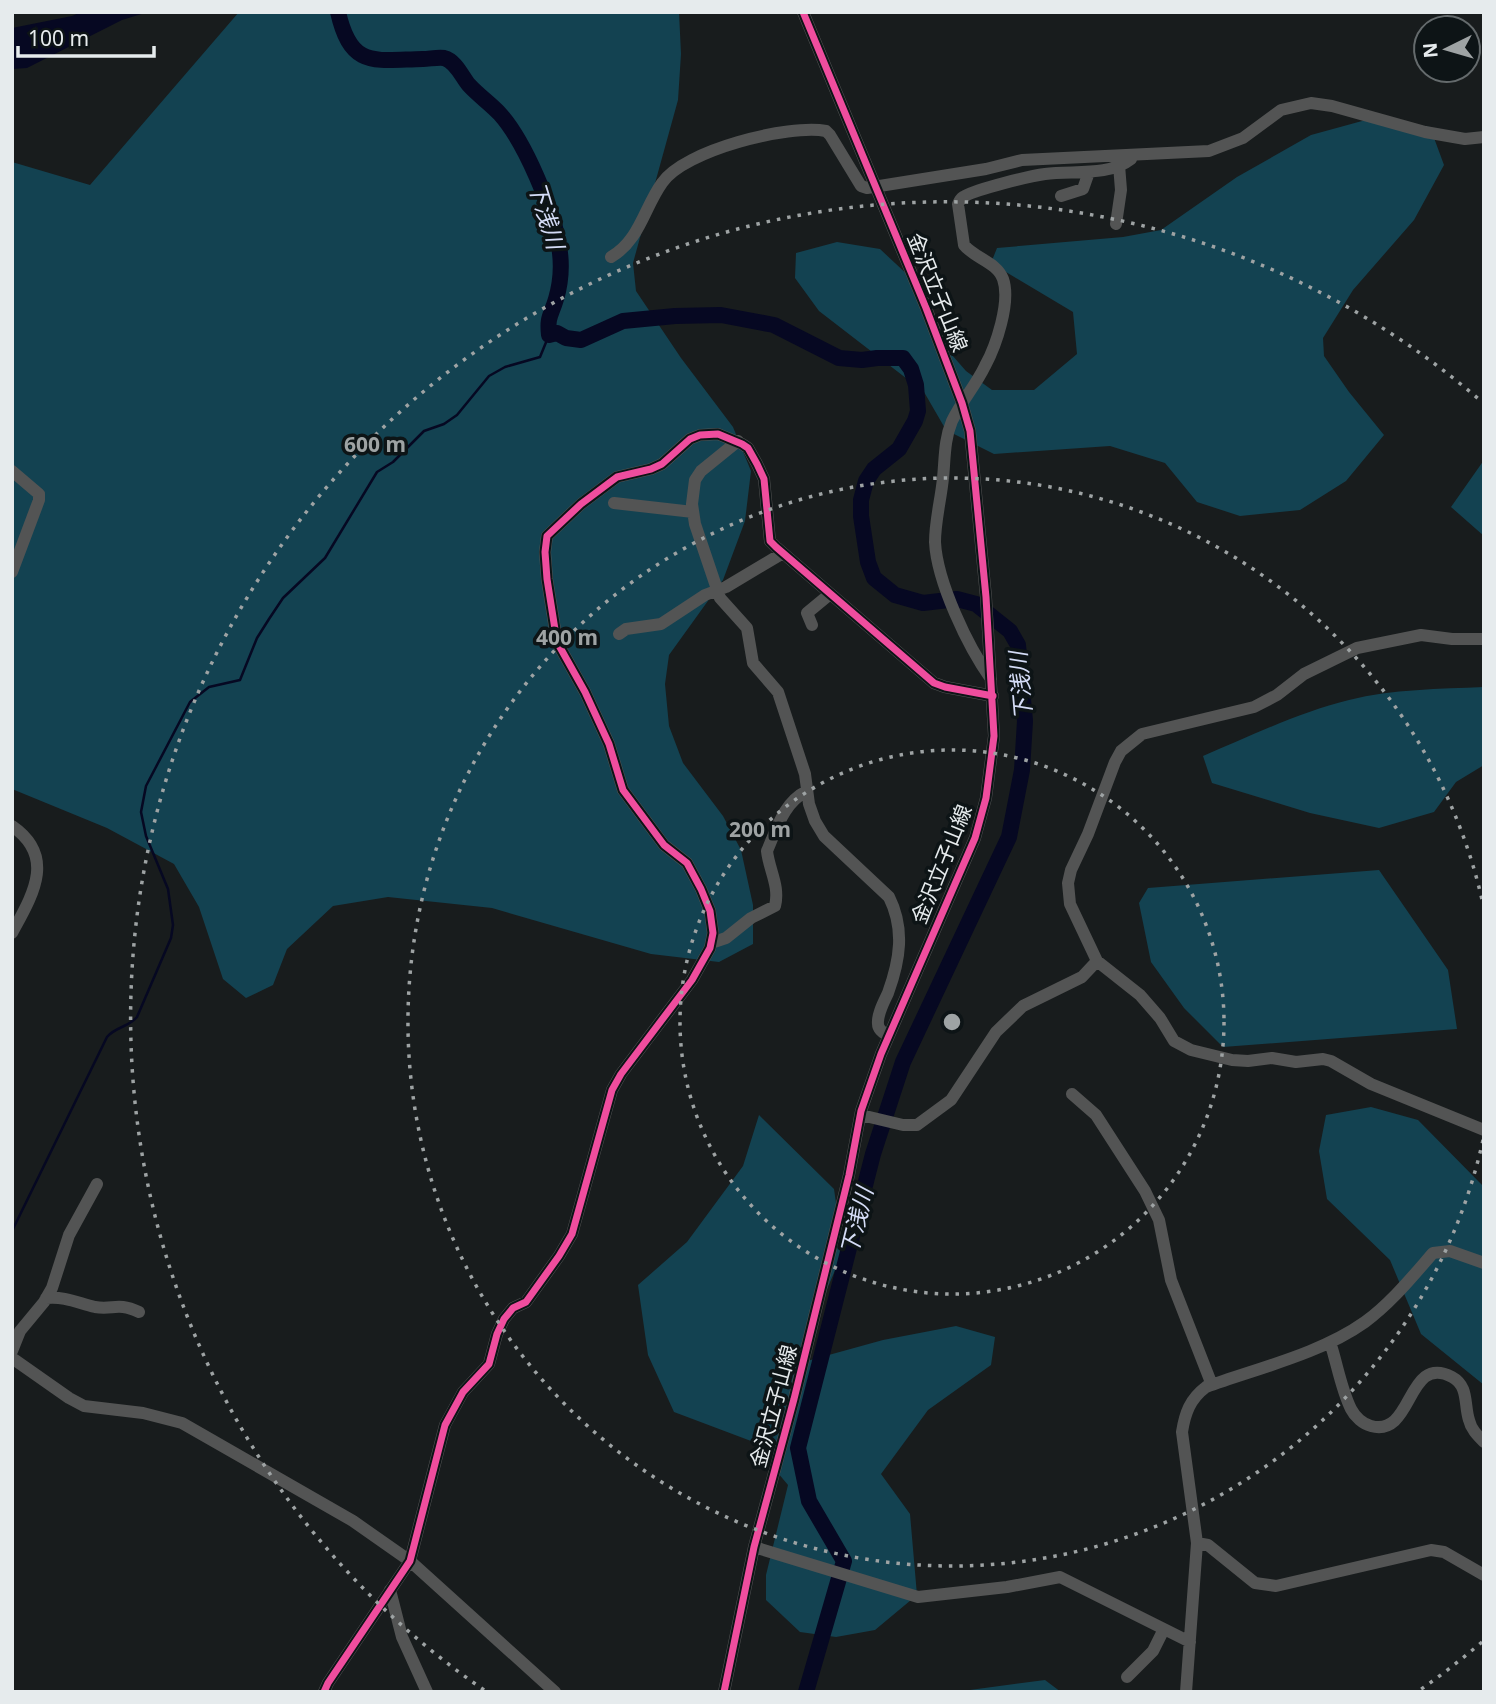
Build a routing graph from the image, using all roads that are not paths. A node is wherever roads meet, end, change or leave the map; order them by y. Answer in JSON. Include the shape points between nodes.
{"nodes":[{"id":1,"x":803,"y":12,"type":"edge"},
{"id":2,"x":1484,"y":136,"type":"edge"},
{"id":3,"x":1132,"y":156,"type":"junction"},
{"id":4,"x":1119,"y":165,"type":"junction"},
{"id":5,"x":1089,"y":172,"type":"junction"},
{"id":6,"x":875,"y":186,"type":"junction"},
{"id":7,"x":1061,"y":196,"type":"dead end"},
{"id":8,"x":1116,"y":224,"type":"dead end"},
{"id":9,"x":611,"y":257,"type":"dead end"},
{"id":10,"x":962,"y":403,"type":"junction"},
{"id":11,"x":738,"y":441,"type":"junction"},
{"id":12,"x":12,"y":471,"type":"edge"},
{"id":13,"x":614,"y":503,"type":"dead end"},
{"id":14,"x":693,"y":512,"type":"junction"},
{"id":15,"x":783,"y":553,"type":"junction"},
{"id":16,"x":12,"y":572,"type":"edge"},
{"id":17,"x":717,"y":590,"type":"junction"},
{"id":18,"x":830,"y":594,"type":"junction"},
{"id":19,"x":812,"y":625,"type":"dead end"},
{"id":20,"x":619,"y":635,"type":"dead end"},
{"id":21,"x":1484,"y":639,"type":"edge"},
{"id":22,"x":992,"y":679,"type":"junction"},
{"id":23,"x":993,"y":696,"type":"junction"},
{"id":24,"x":807,"y":790,"type":"junction"},
{"id":25,"x":12,"y":826,"type":"edge"},
{"id":26,"x":12,"y":933,"type":"edge"},
{"id":27,"x":711,"y":943,"type":"junction"},
{"id":28,"x":1097,"y":961,"type":"junction"},
{"id":29,"x":888,"y":1036,"type":"junction"},
{"id":30,"x":1072,"y":1094,"type":"dead end"},
{"id":31,"x":860,"y":1115,"type":"junction"},
{"id":32,"x":1484,"y":1130,"type":"edge"},
{"id":33,"x":97,"y":1184,"type":"dead end"},
{"id":34,"x":1484,"y":1264,"type":"edge"},
{"id":35,"x":46,"y":1298,"type":"junction"},
{"id":36,"x":139,"y":1312,"type":"dead end"},
{"id":37,"x":1330,"y":1342,"type":"junction"},
{"id":38,"x":12,"y":1351,"type":"edge"},
{"id":39,"x":12,"y":1358,"type":"edge"},
{"id":40,"x":1212,"y":1385,"type":"junction"},
{"id":41,"x":1484,"y":1442,"type":"edge"},
{"id":42,"x":1197,"y":1543,"type":"junction"},
{"id":43,"x":754,"y":1547,"type":"junction"},
{"id":44,"x":410,"y":1561,"type":"junction"},
{"id":45,"x":1484,"y":1575,"type":"edge"},
{"id":46,"x":390,"y":1590,"type":"junction"},
{"id":47,"x":1164,"y":1629,"type":"junction"},
{"id":48,"x":1190,"y":1642,"type":"junction"},
{"id":49,"x":1127,"y":1678,"type":"dead end"},
{"id":50,"x":324,"y":1692,"type":"edge"},
{"id":51,"x":427,"y":1692,"type":"edge"},
{"id":52,"x":555,"y":1692,"type":"edge"},
{"id":53,"x":724,"y":1692,"type":"edge"},
{"id":54,"x":1186,"y":1692,"type":"edge"}],
"edges":[{"from":1,"to":6,"type":"street","name":"金沢立子山線"},
{"from":2,"to":3,"type":"street","via":[[1465,139],[1425,132],[1311,103],[1281,110],[1236,141],[1209,151]]},
{"from":3,"to":4,"type":"street"},
{"from":3,"to":6,"type":"street","via":[[1021,160]]},
{"from":4,"to":5,"type":"street"},
{"from":4,"to":8,"type":"street"},
{"from":5,"to":7,"type":"street","via":[[1083,189]]},
{"from":5,"to":10,"type":"street","via":[[1041,174],[961,198],[957,211],[964,245],[1000,273],[1005,287],[1004,313],[986,365]]},
{"from":6,"to":9,"type":"street","via":[[861,186],[823,130],[720,146],[664,180],[639,229]]},
{"from":6,"to":10,"type":"street","name":"金沢立子山線"},
{"from":10,"to":22,"type":"street","name":"金沢立子山線","via":[[970,431]]},
{"from":10,"to":22,"type":"street","via":[[946,440],[935,539],[950,599]]},
{"from":11,"to":14,"type":"street","via":[[695,480]]},
{"from":11,"to":15,"type":"street","via":[[748,448],[764,479],[770,541]]},
{"from":11,"to":27,"type":"street","via":[[718,434],[700,435],[662,464],[617,477],[547,536],[545,547],[557,642],[609,744],[624,790],[664,845],[687,863],[701,889],[709,911]]},
{"from":12,"to":16,"type":"street","via":[[39,494],[39,500]]},
{"from":13,"to":14,"type":"street"},
{"from":14,"to":17,"type":"street"},
{"from":15,"to":17,"type":"street"},
{"from":15,"to":18,"type":"street"},
{"from":17,"to":20,"type":"street","via":[[660,624],[625,629]]},
{"from":17,"to":24,"type":"street","via":[[747,628],[753,663],[778,692]]},
{"from":18,"to":19,"type":"street","via":[[807,613]]},
{"from":18,"to":23,"type":"street","via":[[934,682]]},
{"from":21,"to":28,"type":"street","via":[[1421,635],[1362,646],[1304,674],[1254,707],[1136,738],[1115,762],[1068,883],[1072,911]]},
{"from":22,"to":23,"type":"street","name":"金沢立子山線"},
{"from":23,"to":29,"type":"street","name":"金沢立子山線","via":[[994,736],[975,838]]},
{"from":24,"to":27,"type":"street","via":[[787,807],[767,851],[774,872],[775,906]]},
{"from":24,"to":29,"type":"street","via":[[824,836],[889,897],[896,910],[901,944],[878,1025]]},
{"from":25,"to":26,"type":"street","via":[[34,851],[37,875],[35,889]]},
{"from":27,"to":44,"type":"street","via":[[703,964],[612,1090],[572,1234],[531,1296],[504,1319],[489,1364],[453,1408]]},
{"from":28,"to":31,"type":"street","via":[[1082,977],[1023,1006],[996,1032],[951,1100],[917,1125]]},
{"from":28,"to":32,"type":"street","via":[[1133,988],[1174,1041],[1191,1050],[1248,1061],[1331,1061],[1371,1084]]},
{"from":29,"to":31,"type":"street","name":"金沢立子山線"},
{"from":30,"to":40,"type":"street","via":[[1096,1115],[1159,1220],[1171,1280]]},
{"from":31,"to":43,"type":"street","name":"金沢立子山線","via":[[849,1175]]},
{"from":33,"to":35,"type":"street","via":[[69,1235]]},
{"from":34,"to":37,"type":"street","via":[[1450,1251],[1433,1253],[1384,1306]]},
{"from":35,"to":36,"type":"street","via":[[103,1307],[120,1305]]},
{"from":35,"to":38,"type":"street","via":[[25,1323]]},
{"from":37,"to":40,"type":"street"},
{"from":37,"to":41,"type":"street","via":[[1350,1407],[1362,1421],[1377,1427],[1391,1424],[1418,1383],[1429,1374],[1440,1373],[1463,1387],[1469,1421]]},
{"from":39,"to":44,"type":"street","via":[[84,1406],[182,1423],[354,1521]]},
{"from":40,"to":42,"type":"street","via":[[1196,1394],[1182,1432]]},
{"from":42,"to":45,"type":"street","via":[[1208,1545],[1262,1586],[1431,1550],[1444,1552]]},
{"from":42,"to":48,"type":"street"},
{"from":43,"to":47,"type":"street","via":[[918,1597],[1060,1577]]},
{"from":43,"to":53,"type":"street","name":"金沢立子山線"},
{"from":44,"to":46,"type":"street"},
{"from":44,"to":52,"type":"street"},
{"from":46,"to":50,"type":"street"},
{"from":46,"to":51,"type":"street","via":[[402,1637]]},
{"from":47,"to":48,"type":"street"},
{"from":47,"to":49,"type":"street","via":[[1153,1651]]},
{"from":48,"to":54,"type":"street"}]}
